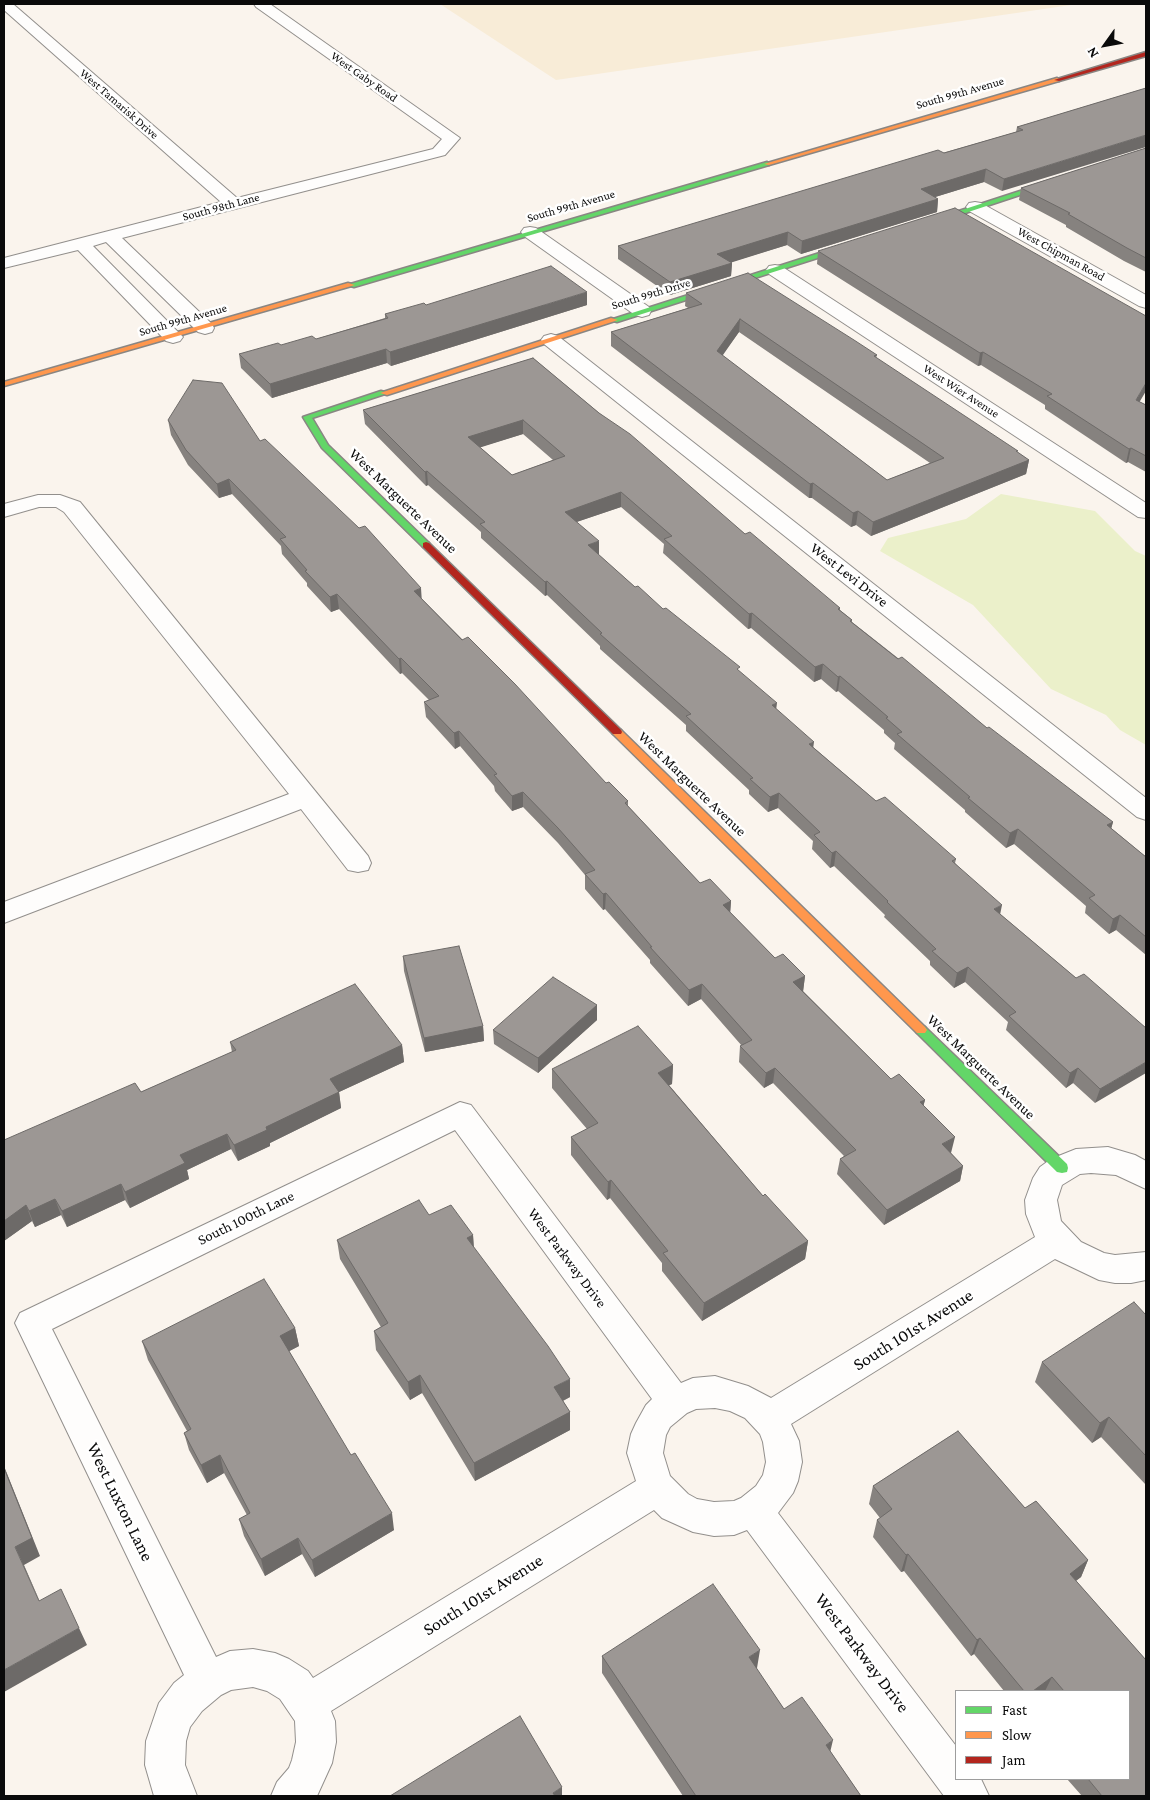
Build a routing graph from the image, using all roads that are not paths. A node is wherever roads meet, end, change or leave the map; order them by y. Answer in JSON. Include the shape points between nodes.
{"nodes":[{"id":1,"x":5,"y":4,"type":"edge"},
{"id":2,"x":261,"y":4,"type":"edge"},
{"id":3,"x":1146,"y":54,"type":"edge"},
{"id":4,"x":439,"y":152,"type":"joint"},
{"id":5,"x":1070,"y":177,"type":"edge"},
{"id":6,"x":232,"y":203,"type":"junction"},
{"id":7,"x":976,"y":207,"type":"junction"},
{"id":8,"x":912,"y":227,"type":"edge"},
{"id":9,"x":530,"y":232,"type":"junction"},
{"id":10,"x":110,"y":236,"type":"junction"},
{"id":11,"x":866,"y":241,"type":"edge"},
{"id":12,"x":82,"y":244,"type":"junction"},
{"id":13,"x":4,"y":263,"type":"edge"},
{"id":14,"x":775,"y":270,"type":"junction"},
{"id":15,"x":1146,"y":302,"type":"edge"},
{"id":16,"x":642,"y":311,"type":"junction"},
{"id":17,"x":205,"y":328,"type":"junction"},
{"id":18,"x":174,"y":337,"type":"junction"},
{"id":19,"x":551,"y":340,"type":"junction"},
{"id":20,"x":4,"y":384,"type":"edge"},
{"id":21,"x":307,"y":417,"type":"joint"},
{"id":22,"x":4,"y":511,"type":"edge"},
{"id":23,"x":1146,"y":512,"type":"edge"},
{"id":24,"x":304,"y":798,"type":"junction"},
{"id":25,"x":1146,"y":811,"type":"edge"},
{"id":26,"x":358,"y":863,"type":"dead end"},
{"id":27,"x":4,"y":913,"type":"edge"},
{"id":28,"x":460,"y":1114,"type":"joint"},
{"id":29,"x":1062,"y":1168,"type":"junction"},
{"id":30,"x":1146,"y":1176,"type":"edge"},
{"id":31,"x":1057,"y":1241,"type":"junction"},
{"id":32,"x":1146,"y":1266,"type":"edge"},
{"id":33,"x":32,"y":1323,"type":"joint"},
{"id":34,"x":674,"y":1402,"type":"junction"},
{"id":35,"x":768,"y":1419,"type":"junction"},
{"id":36,"x":657,"y":1488,"type":"junction"},
{"id":37,"x":754,"y":1510,"type":"junction"},
{"id":38,"x":207,"y":1681,"type":"junction"},
{"id":39,"x":308,"y":1703,"type":"junction"},
{"id":40,"x":955,"y":1777,"type":"edge"},
{"id":41,"x":957,"y":1780,"type":"edge"},
{"id":42,"x":168,"y":1793,"type":"edge"},
{"id":43,"x":291,"y":1796,"type":"edge"},
{"id":44,"x":969,"y":1796,"type":"edge"}],
"edges":[{"from":1,"to":6,"type":"street","name":"West Tamarisk Drive"},
{"from":2,"to":4,"type":"street","name":"West Gaby Road","via":[[452,138]]},
{"from":3,"to":9,"type":"street","name":"South 99th Avenue"},
{"from":4,"to":6,"type":"street","name":"South 98th Lane"},
{"from":5,"to":7,"type":"street"},
{"from":6,"to":10,"type":"street","name":"South 98th Lane"},
{"from":7,"to":8,"type":"street"},
{"from":7,"to":15,"type":"street","name":"West Chipman Road"},
{"from":9,"to":16,"type":"street"},
{"from":9,"to":17,"type":"street","name":"South 99th Avenue"},
{"from":10,"to":12,"type":"street","name":"South 98th Lane"},
{"from":10,"to":17,"type":"street"},
{"from":11,"to":14,"type":"street","name":"South 99th Drive"},
{"from":12,"to":13,"type":"street","name":"South 98th Lane"},
{"from":12,"to":18,"type":"street"},
{"from":14,"to":16,"type":"street","name":"South 99th Drive"},
{"from":14,"to":23,"type":"street","name":"West Wier Avenue"},
{"from":16,"to":19,"type":"street","name":"South 99th Drive"},
{"from":17,"to":18,"type":"street","name":"South 99th Avenue"},
{"from":18,"to":20,"type":"street","name":"South 99th Avenue"},
{"from":19,"to":21,"type":"street","name":"South 99th Drive"},
{"from":19,"to":25,"type":"street","name":"West Levi Drive"},
{"from":21,"to":29,"type":"street","name":"West Marguerte Avenue","via":[[325,446]]},
{"from":22,"to":24,"type":"street","via":[[38,501],[60,502],[72,507]]},
{"from":24,"to":26,"type":"street"},
{"from":24,"to":27,"type":"street"},
{"from":28,"to":33,"type":"street","name":"South 100th Lane"},
{"from":28,"to":34,"type":"street","name":"West Parkway Drive"},
{"from":29,"to":30,"type":"street","via":[[1076,1162],[1108,1160],[1124,1164]]},
{"from":29,"to":31,"type":"street","via":[[1044,1187],[1041,1200],[1047,1228]]},
{"from":31,"to":32,"type":"street","via":[[1069,1252],[1099,1266],[1115,1269]]},
{"from":31,"to":35,"type":"street","name":"South 101st Avenue"},
{"from":33,"to":38,"type":"street","name":"West Luxton Lane"},
{"from":34,"to":35,"type":"street","via":[[693,1394],[715,1392],[736,1396],[757,1407]]},
{"from":34,"to":36,"type":"street","via":[[658,1416],[649,1434],[646,1454]]},
{"from":35,"to":37,"type":"street","via":[[781,1441],[784,1462],[780,1481],[769,1498]]},
{"from":36,"to":37,"type":"street","via":[[675,1506],[693,1515],[734,1518]]},
{"from":36,"to":39,"type":"street","name":"South 101st Avenue"},
{"from":37,"to":40,"type":"street","name":"West Parkway Drive"},
{"from":38,"to":39,"type":"street","via":[[230,1671],[253,1668],[275,1673],[294,1685]]},
{"from":38,"to":42,"type":"street","via":[[188,1697],[174,1717],[166,1741],[164,1765]]},
{"from":39,"to":43,"type":"street","via":[[316,1742],[312,1763],[303,1782]]},
{"from":41,"to":44,"type":"street","name":"West Parkway Drive"}]}
